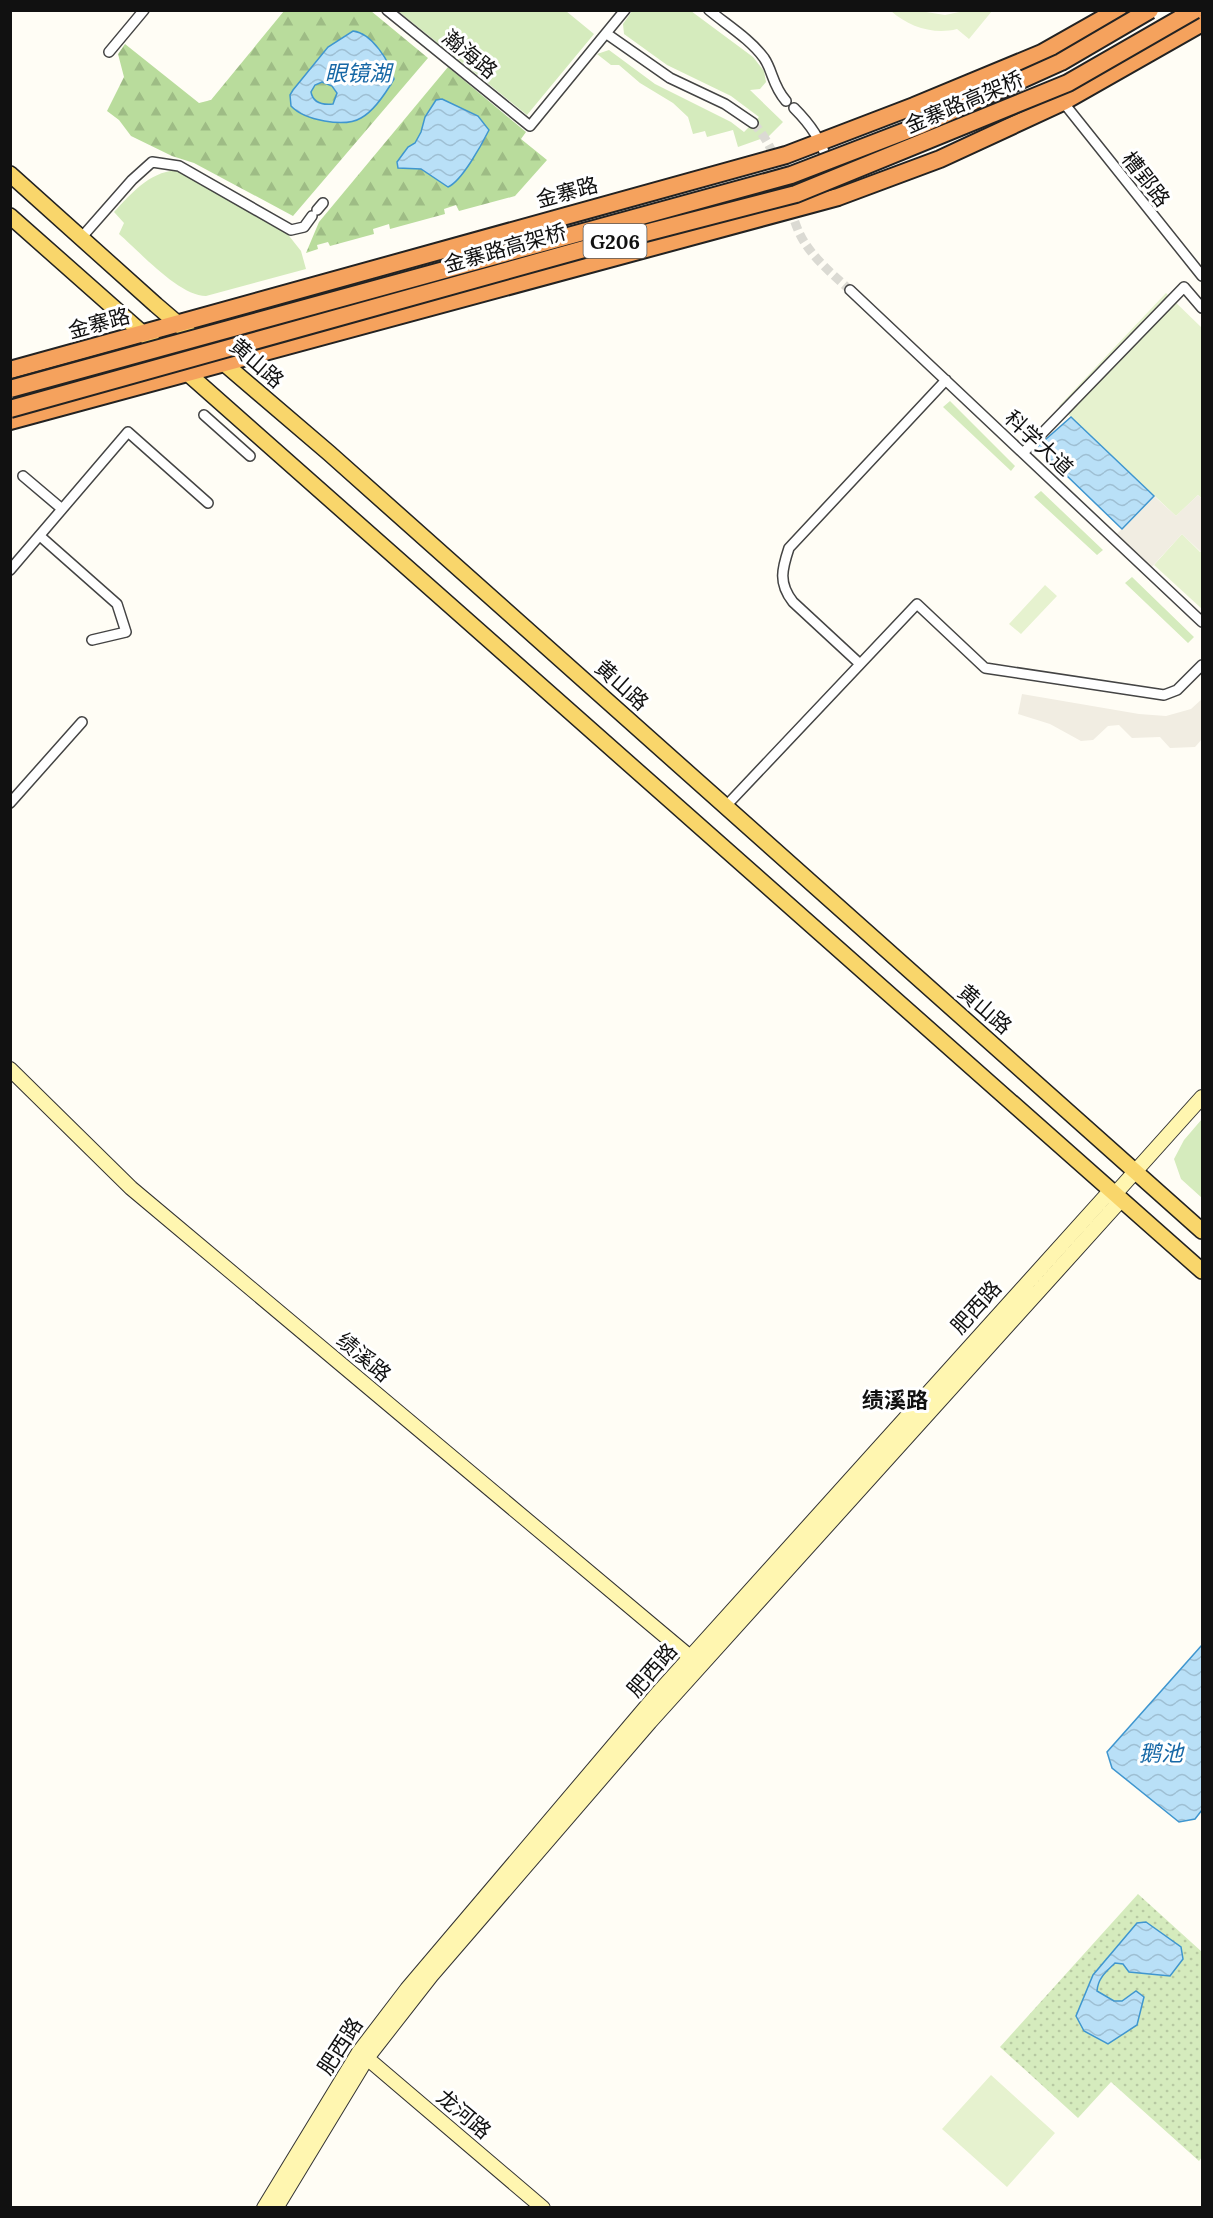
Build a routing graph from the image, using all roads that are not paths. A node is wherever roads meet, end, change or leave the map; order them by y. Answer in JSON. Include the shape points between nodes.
{"nodes":[{"id":1,"x":144,"y":10,"type":"edge"},
{"id":2,"x":387,"y":10,"type":"edge"},
{"id":3,"x":625,"y":10,"type":"edge"},
{"id":4,"x":709,"y":10,"type":"edge"},
{"id":5,"x":1118,"y":10,"type":"edge"},
{"id":6,"x":1150,"y":10,"type":"edge"},
{"id":7,"x":1196,"y":10,"type":"edge"},
{"id":8,"x":1203,"y":23,"type":"edge"},
{"id":9,"x":607,"y":34,"type":"junction"},
{"id":10,"x":109,"y":52,"type":"dead end"},
{"id":11,"x":786,"y":101,"type":"dead end"},
{"id":12,"x":1063,"y":102,"type":"junction"},
{"id":13,"x":794,"y":108,"type":"dead end"},
{"id":14,"x":753,"y":123,"type":"tunnel mouth"},
{"id":15,"x":822,"y":143,"type":"junction"},
{"id":16,"x":10,"y":174,"type":"edge"},
{"id":17,"x":838,"y":197,"type":"junction"},
{"id":18,"x":317,"y":210,"type":"dead end"},
{"id":19,"x":10,"y":216,"type":"edge"},
{"id":20,"x":81,"y":238,"type":"junction"},
{"id":21,"x":1203,"y":276,"type":"edge"},
{"id":22,"x":850,"y":290,"type":"tunnel mouth"},
{"id":23,"x":1203,"y":308,"type":"edge"},
{"id":24,"x":177,"y":323,"type":"junction"},
{"id":25,"x":143,"y":334,"type":"junction"},
{"id":26,"x":224,"y":363,"type":"junction"},
{"id":27,"x":10,"y":370,"type":"edge"},
{"id":28,"x":189,"y":372,"type":"junction"},
{"id":29,"x":946,"y":380,"type":"junction"},
{"id":30,"x":10,"y":389,"type":"edge"},
{"id":31,"x":10,"y":409,"type":"edge"},
{"id":32,"x":204,"y":415,"type":"dead end"},
{"id":33,"x":10,"y":421,"type":"edge"},
{"id":34,"x":1023,"y":453,"type":"junction"},
{"id":35,"x":250,"y":456,"type":"dead end"},
{"id":36,"x":23,"y":476,"type":"dead end"},
{"id":37,"x":208,"y":503,"type":"dead end"},
{"id":38,"x":62,"y":509,"type":"junction"},
{"id":39,"x":40,"y":536,"type":"junction"},
{"id":40,"x":10,"y":570,"type":"edge"},
{"id":41,"x":1203,"y":622,"type":"edge"},
{"id":42,"x":92,"y":640,"type":"dead end"},
{"id":43,"x":860,"y":664,"type":"junction"},
{"id":44,"x":1203,"y":665,"type":"edge"},
{"id":45,"x":82,"y":722,"type":"dead end"},
{"id":46,"x":10,"y":803,"type":"edge"},
{"id":47,"x":725,"y":807,"type":"junction"},
{"id":48,"x":10,"y":1069,"type":"edge"},
{"id":49,"x":1203,"y":1096,"type":"edge"},
{"id":50,"x":1137,"y":1171,"type":"junction"},
{"id":51,"x":1116,"y":1195,"type":"junction"},
{"id":52,"x":1203,"y":1231,"type":"edge"},
{"id":53,"x":1203,"y":1271,"type":"edge"},
{"id":54,"x":696,"y":1661,"type":"junction"},
{"id":55,"x":363,"y":2055,"type":"junction"},
{"id":56,"x":264,"y":2208,"type":"edge"},
{"id":57,"x":276,"y":2208,"type":"edge"},
{"id":58,"x":543,"y":2208,"type":"edge"}],
"edges":[{"from":1,"to":10,"type":"street"},
{"from":2,"to":9,"type":"street","name":"瀚海路","via":[[531,126]]},
{"from":3,"to":9,"type":"street"},
{"from":4,"to":11,"type":"street","via":[[765,60],[771,80]]},
{"from":5,"to":15,"type":"highway","name":"金寨路","via":[[1042,53]]},
{"from":6,"to":30,"type":"highway","name":"金寨路高架桥","bridge":true,"via":[[1060,62],[921,125],[791,175]]},
{"from":7,"to":31,"type":"highway","name":"金寨路高架桥","number":"G206","bridge":true,"via":[[1068,83],[796,194]]},
{"from":8,"to":12,"type":"highway"},
{"from":9,"to":14,"type":"street","via":[[670,78],[725,104]]},
{"from":12,"to":17,"type":"highway","via":[[940,159]]},
{"from":12,"to":21,"type":"street","name":"槽郢路"},
{"from":13,"to":15,"type":"street"},
{"from":15,"to":17,"type":"street"},
{"from":15,"to":24,"type":"highway","name":"金寨路"},
{"from":16,"to":20,"type":"main road","name":"黄山路"},
{"from":17,"to":26,"type":"highway"},
{"from":18,"to":20,"type":"street","via":[[304,227],[291,230],[179,166],[152,162]]},
{"from":19,"to":25,"type":"main road"},
{"from":20,"to":24,"type":"main road","name":"黄山路"},
{"from":22,"to":29,"type":"street","name":"科学大道"},
{"from":23,"to":34,"type":"street","via":[[1184,287]]},
{"from":24,"to":25,"type":"highway","name":"金寨路"},
{"from":24,"to":26,"type":"main road","name":"黄山路"},
{"from":25,"to":27,"type":"highway","name":"金寨路"},
{"from":25,"to":28,"type":"main road"},
{"from":26,"to":28,"type":"highway"},
{"from":26,"to":47,"type":"main road","name":"黄山路"},
{"from":28,"to":33,"type":"highway"},
{"from":28,"to":51,"type":"main road"},
{"from":29,"to":34,"type":"street","name":"科学大道"},
{"from":29,"to":43,"type":"street","via":[[789,548],[781,573],[785,592],[793,602]]},
{"from":32,"to":35,"type":"street"},
{"from":34,"to":41,"type":"street","name":"科学大道"},
{"from":36,"to":38,"type":"street"},
{"from":37,"to":38,"type":"street","via":[[128,432]]},
{"from":38,"to":39,"type":"street"},
{"from":39,"to":40,"type":"street"},
{"from":39,"to":42,"type":"street","via":[[117,604],[126,632]]},
{"from":43,"to":44,"type":"street","via":[[916,604],[985,669],[1164,695],[1178,690]]},
{"from":43,"to":47,"type":"street"},
{"from":45,"to":46,"type":"street"},
{"from":47,"to":50,"type":"main road","name":"黄山路"},
{"from":48,"to":54,"type":"main road","name":"绩溪路","via":[[131,1188]]},
{"from":49,"to":50,"type":"main road","name":"肥西路"},
{"from":50,"to":51,"type":"main road","name":"肥西路"},
{"from":50,"to":52,"type":"main road","name":"黄山路"},
{"from":51,"to":53,"type":"main road"},
{"from":51,"to":54,"type":"main road","name":"肥西路"},
{"from":54,"to":55,"type":"main road","name":"肥西路","via":[[413,1982]]},
{"from":55,"to":56,"type":"main road","name":"肥西路"},
{"from":55,"to":57,"type":"main road","name":"肥西路"},
{"from":55,"to":58,"type":"main road","name":"龙河路"}]}
